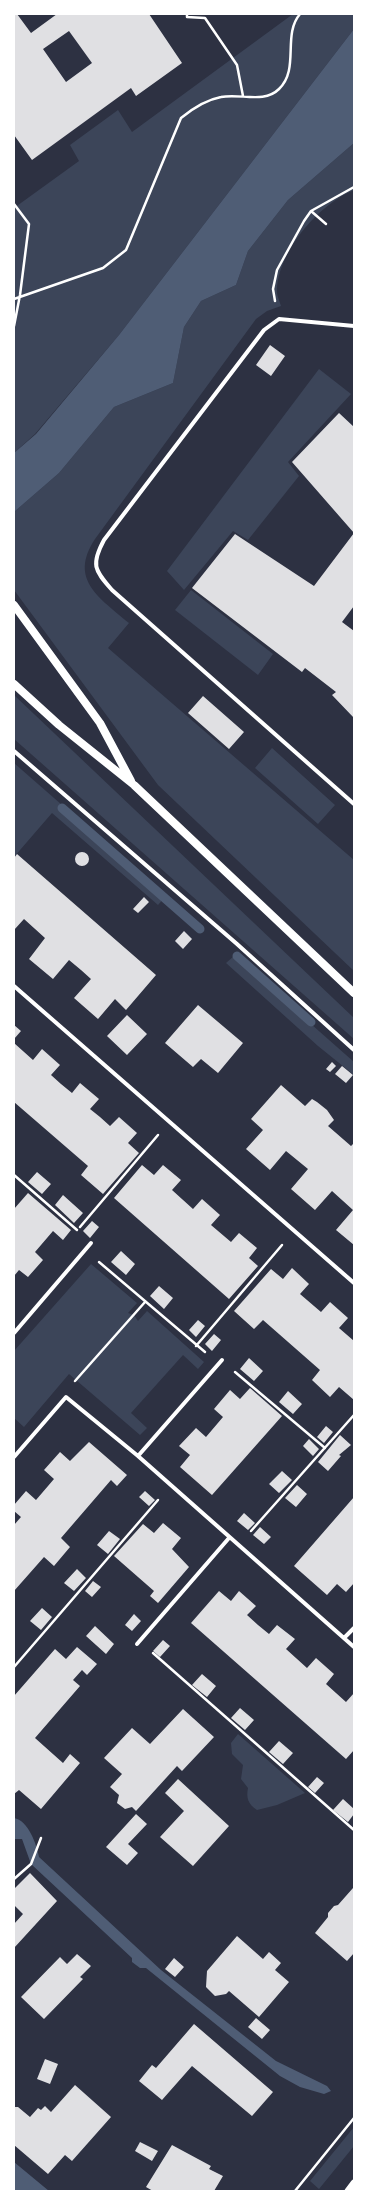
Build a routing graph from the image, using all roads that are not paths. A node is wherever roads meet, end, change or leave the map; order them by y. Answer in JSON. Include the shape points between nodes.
{"nodes":[{"id":1,"x":354,"y":326,"type":"edge"},
{"id":2,"x":14,"y":605,"type":"edge"},
{"id":3,"x":14,"y":684,"type":"edge"},
{"id":4,"x":14,"y":751,"type":"edge"},
{"id":5,"x":134,"y":785,"type":"junction"},
{"id":6,"x":354,"y":804,"type":"edge"},
{"id":7,"x":14,"y":986,"type":"edge"},
{"id":8,"x":354,"y":993,"type":"edge"},
{"id":9,"x":354,"y":1050,"type":"edge"},
{"id":10,"x":91,"y":1242,"type":"road end"},
{"id":11,"x":354,"y":1283,"type":"edge"},
{"id":12,"x":14,"y":1333,"type":"edge"},
{"id":13,"x":220,"y":1362,"type":"road end"},
{"id":14,"x":138,"y":1456,"type":"junction"},
{"id":15,"x":14,"y":1457,"type":"edge"},
{"id":16,"x":229,"y":1538,"type":"junction"},
{"id":17,"x":354,"y":1628,"type":"edge"},
{"id":18,"x":344,"y":1638,"type":"junction"},
{"id":19,"x":138,"y":1642,"type":"road end"},
{"id":20,"x":354,"y":1647,"type":"edge"},
{"id":21,"x":354,"y":2183,"type":"edge"},
{"id":22,"x":348,"y":2191,"type":"edge"}],
"edges":[{"from":1,"to":6,"type":"street","via":[[279,319],[264,330],[104,540],[95,557],[99,576],[112,590]]},
{"from":2,"to":5,"type":"main road","via":[[100,723]]},
{"from":3,"to":5,"type":"main road","via":[[59,725]]},
{"from":4,"to":9,"type":"street","via":[[237,944]]},
{"from":5,"to":8,"type":"main road"},
{"from":7,"to":11,"type":"street"},
{"from":10,"to":12,"type":"street"},
{"from":13,"to":14,"type":"street"},
{"from":14,"to":15,"type":"street","via":[[66,1396]]},
{"from":14,"to":16,"type":"street"},
{"from":16,"to":18,"type":"street"},
{"from":16,"to":19,"type":"street"},
{"from":17,"to":18,"type":"street"},
{"from":18,"to":20,"type":"street"},
{"from":21,"to":22,"type":"street"}]}
